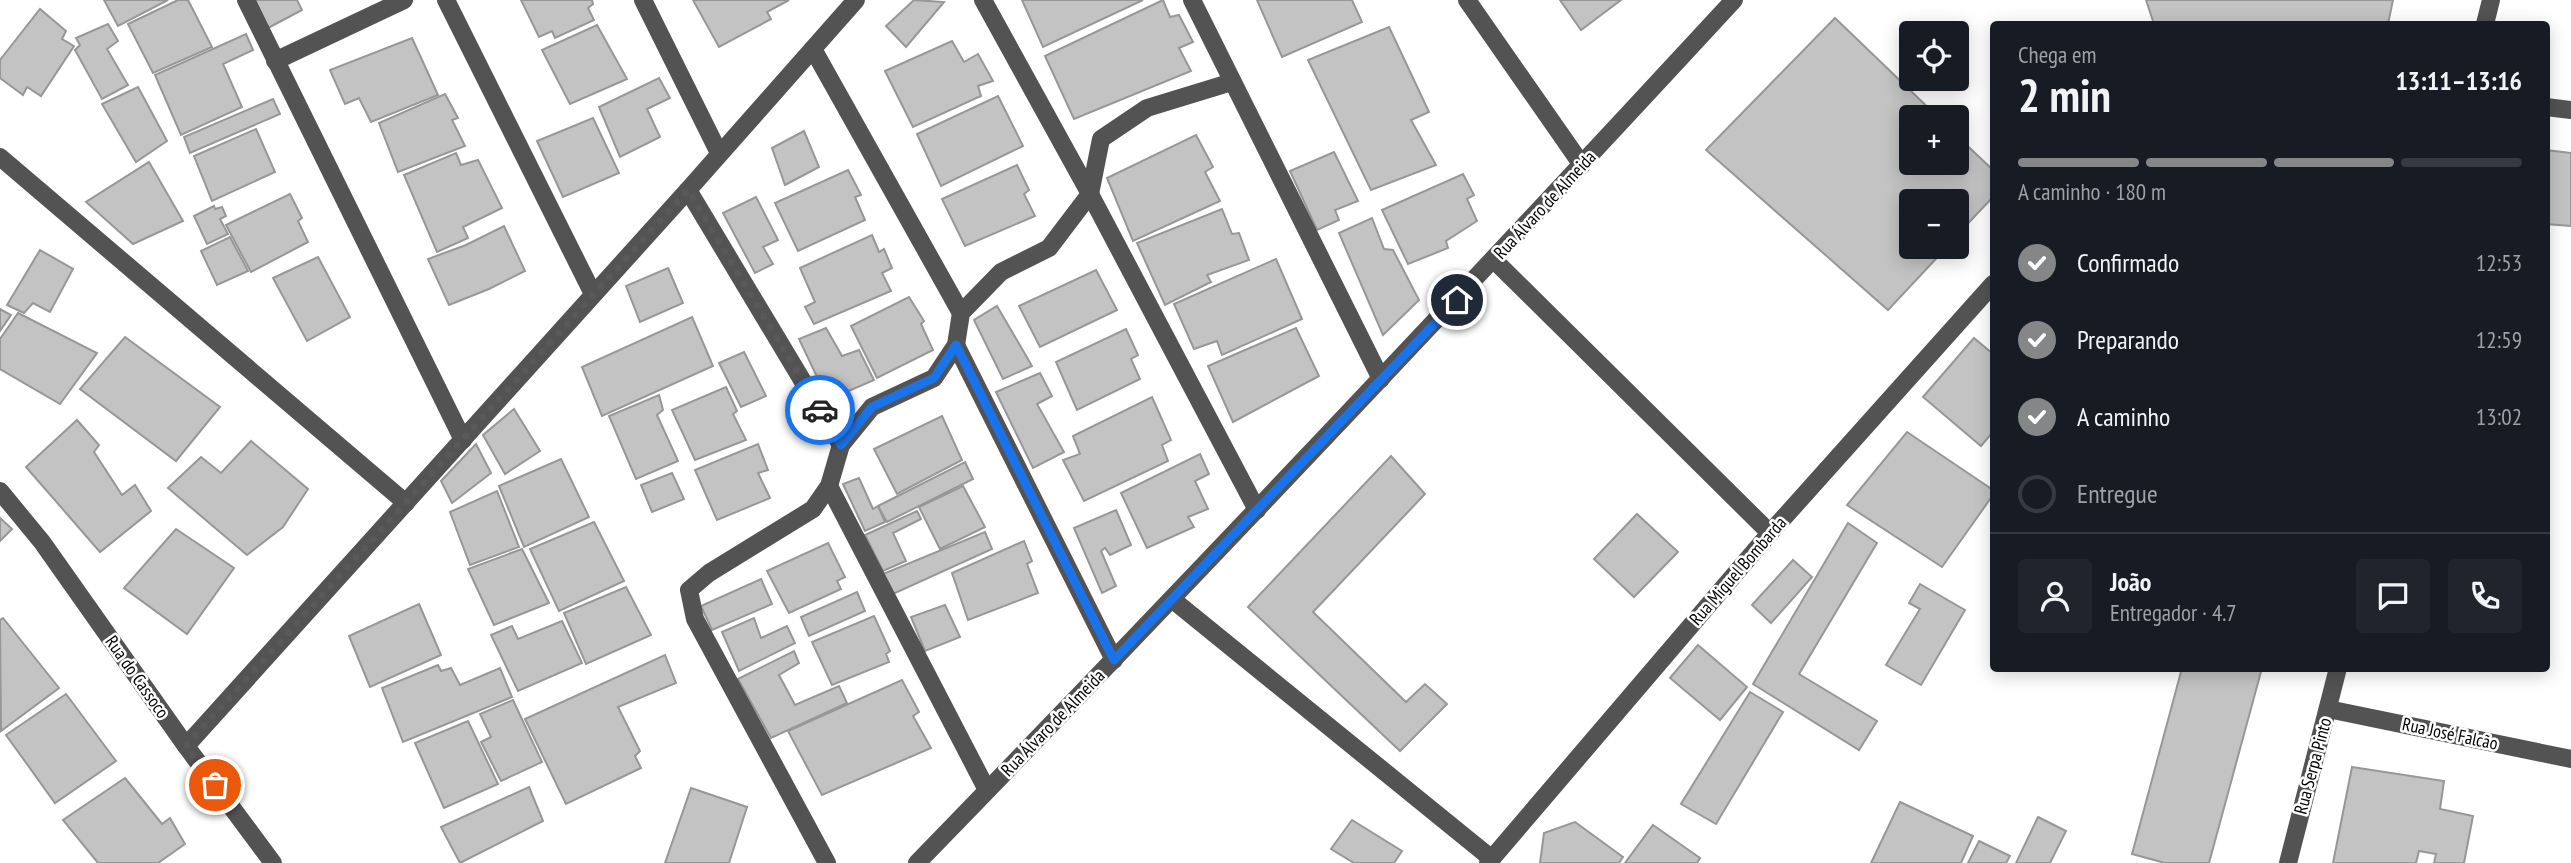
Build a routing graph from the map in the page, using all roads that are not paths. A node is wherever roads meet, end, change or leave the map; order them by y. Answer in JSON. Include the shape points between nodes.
{"nodes":[{"id":1,"x":246,"y":0,"type":"edge"},
{"id":2,"x":404,"y":0,"type":"edge"},
{"id":3,"x":446,"y":0,"type":"edge"},
{"id":4,"x":643,"y":0,"type":"edge"},
{"id":5,"x":833,"y":0,"type":"edge"},
{"id":6,"x":856,"y":0,"type":"edge"},
{"id":7,"x":983,"y":0,"type":"edge"},
{"id":8,"x":1192,"y":0,"type":"edge"},
{"id":9,"x":1467,"y":0,"type":"edge"},
{"id":10,"x":1734,"y":0,"type":"edge"},
{"id":11,"x":2491,"y":0,"type":"edge"},
{"id":12,"x":841,"y":16,"type":"junction"},
{"id":13,"x":2486,"y":21,"type":"edge"},
{"id":14,"x":813,"y":49,"type":"junction"},
{"id":15,"x":275,"y":61,"type":"junction"},
{"id":16,"x":1232,"y":82,"type":"junction"},
{"id":17,"x":2550,"y":107,"type":"edge"},
{"id":18,"x":2571,"y":110,"type":"edge"},
{"id":19,"x":719,"y":153,"type":"junction"},
{"id":20,"x":0,"y":158,"type":"edge"},
{"id":21,"x":1582,"y":164,"type":"junction"},
{"id":22,"x":688,"y":190,"type":"junction"},
{"id":23,"x":1090,"y":194,"type":"junction"},
{"id":24,"x":1494,"y":260,"type":"junction"},
{"id":25,"x":1990,"y":287,"type":"edge"},
{"id":26,"x":593,"y":294,"type":"junction"},
{"id":27,"x":961,"y":313,"type":"junction"},
{"id":28,"x":956,"y":345,"type":"junction"},
{"id":29,"x":1381,"y":379,"type":"junction"},
{"id":30,"x":463,"y":440,"type":"junction"},
{"id":31,"x":841,"y":445,"type":"junction"},
{"id":32,"x":829,"y":486,"type":"junction"},
{"id":33,"x":0,"y":491,"type":"edge"},
{"id":34,"x":406,"y":503,"type":"junction"},
{"id":35,"x":1257,"y":510,"type":"junction"},
{"id":36,"x":1770,"y":533,"type":"junction"},
{"id":37,"x":1173,"y":600,"type":"junction"},
{"id":38,"x":1114,"y":660,"type":"junction"},
{"id":39,"x":2336,"y":672,"type":"edge"},
{"id":40,"x":2328,"y":709,"type":"junction"},
{"id":41,"x":186,"y":746,"type":"junction"},
{"id":42,"x":2571,"y":759,"type":"edge"},
{"id":43,"x":988,"y":790,"type":"junction"},
{"id":44,"x":1490,"y":861,"type":"edge"},
{"id":45,"x":273,"y":863,"type":"edge"},
{"id":46,"x":827,"y":863,"type":"edge"},
{"id":47,"x":917,"y":863,"type":"edge"},
{"id":48,"x":2288,"y":863,"type":"edge"}],
"edges":[{"from":1,"to":15,"type":"street"},
{"from":2,"to":15,"type":"street"},
{"from":3,"to":26,"type":"street"},
{"from":4,"to":19,"type":"street"},
{"from":5,"to":12,"type":"street"},
{"from":6,"to":12,"type":"street"},
{"from":7,"to":23,"type":"street"},
{"from":8,"to":16,"type":"street"},
{"from":9,"to":21,"type":"street"},
{"from":10,"to":21,"type":"street","name":"Rua Álvaro de Almeida"},
{"from":11,"to":13,"type":"street"},
{"from":12,"to":14,"type":"street"},
{"from":14,"to":19,"type":"street"},
{"from":14,"to":27,"type":"street"},
{"from":15,"to":30,"type":"street"},
{"from":16,"to":23,"type":"street","via":[[1147,108],[1101,139]]},
{"from":16,"to":29,"type":"street"},
{"from":17,"to":18,"type":"street"},
{"from":19,"to":22,"type":"street"},
{"from":20,"to":34,"type":"street"},
{"from":21,"to":24,"type":"street","name":"Rua Álvaro de Almeida"},
{"from":22,"to":26,"type":"street"},
{"from":22,"to":31,"type":"street"},
{"from":23,"to":27,"type":"street","via":[[1049,248],[1001,272]]},
{"from":23,"to":35,"type":"street"},
{"from":24,"to":29,"type":"street","name":"Rua Álvaro de Almeida"},
{"from":24,"to":36,"type":"street"},
{"from":25,"to":36,"type":"street","name":"Rua Miguel Bombarda"},
{"from":26,"to":30,"type":"street"},
{"from":27,"to":28,"type":"street"},
{"from":28,"to":31,"type":"street","via":[[934,378],[872,407]]},
{"from":28,"to":38,"type":"street"},
{"from":29,"to":35,"type":"street","name":"Rua Álvaro de Almeida"},
{"from":30,"to":34,"type":"street"},
{"from":31,"to":32,"type":"street"},
{"from":32,"to":43,"type":"street"},
{"from":32,"to":46,"type":"street","via":[[813,509],[689,590],[695,619]]},
{"from":33,"to":41,"type":"street","name":"Rua do Cassoco","via":[[43,542]]},
{"from":34,"to":41,"type":"street"},
{"from":35,"to":37,"type":"street","name":"Rua Álvaro de Almeida"},
{"from":36,"to":44,"type":"street","name":"Rua Miguel Bombarda"},
{"from":37,"to":38,"type":"street","name":"Rua Álvaro de Almeida"},
{"from":37,"to":44,"type":"street"},
{"from":38,"to":43,"type":"street","name":"Rua Álvaro de Almeida"},
{"from":39,"to":40,"type":"street","name":"Rua Serpa Pinto"},
{"from":40,"to":42,"type":"street","name":"Rua José Falcão"},
{"from":40,"to":48,"type":"street","name":"Rua Serpa Pinto"},
{"from":41,"to":45,"type":"street","name":"Rua do Cassoco"},
{"from":43,"to":47,"type":"street","name":"Rua Álvaro de Almeida"}]}
